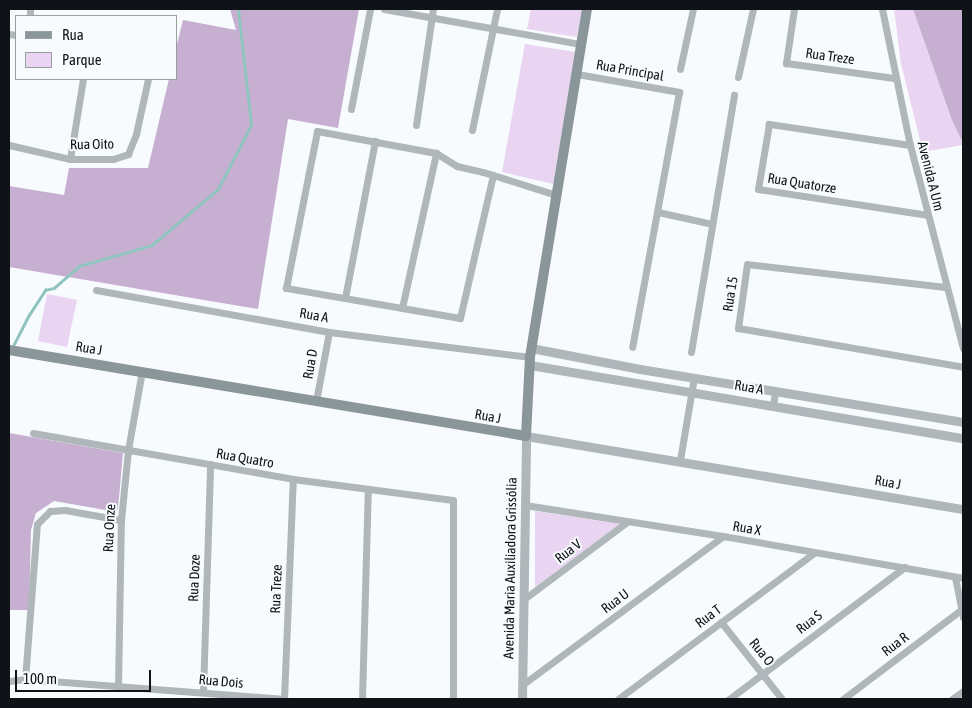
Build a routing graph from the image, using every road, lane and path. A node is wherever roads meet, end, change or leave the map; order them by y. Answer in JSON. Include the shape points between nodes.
{"nodes":[{"id":1,"x":370,"y":9,"type":"edge"},
{"id":2,"x":384,"y":9,"type":"edge"},
{"id":3,"x":497,"y":9,"type":"edge"},
{"id":4,"x":587,"y":9,"type":"edge"},
{"id":5,"x":693,"y":9,"type":"edge"},
{"id":6,"x":753,"y":9,"type":"edge"},
{"id":7,"x":794,"y":9,"type":"edge"},
{"id":8,"x":882,"y":9,"type":"edge"},
{"id":9,"x":433,"y":13,"type":"edge"},
{"id":10,"x":494,"y":28,"type":"junction"},
{"id":11,"x":581,"y":44,"type":"junction"},
{"id":12,"x":680,"y":69,"type":"dead end"},
{"id":13,"x":577,"y":74,"type":"junction"},
{"id":14,"x":738,"y":77,"type":"dead end"},
{"id":15,"x":894,"y":78,"type":"junction"},
{"id":16,"x":83,"y":80,"type":"edge"},
{"id":17,"x":148,"y":80,"type":"edge"},
{"id":18,"x":734,"y":95,"type":"dead end"},
{"id":19,"x":351,"y":109,"type":"dead end"},
{"id":20,"x":416,"y":125,"type":"dead end"},
{"id":21,"x":472,"y":130,"type":"dead end"},
{"id":22,"x":375,"y":141,"type":"junction"},
{"id":23,"x":9,"y":145,"type":"edge"},
{"id":24,"x":910,"y":145,"type":"junction"},
{"id":25,"x":436,"y":153,"type":"junction"},
{"id":26,"x":70,"y":159,"type":"junction"},
{"id":27,"x":493,"y":175,"type":"junction"},
{"id":28,"x":556,"y":195,"type":"junction"},
{"id":29,"x":658,"y":212,"type":"junction"},
{"id":30,"x":928,"y":215,"type":"junction"},
{"id":31,"x":712,"y":224,"type":"junction"},
{"id":32,"x":945,"y":287,"type":"junction"},
{"id":33,"x":96,"y":290,"type":"dead end"},
{"id":34,"x":344,"y":298,"type":"junction"},
{"id":35,"x":402,"y":308,"type":"junction"},
{"id":36,"x":329,"y":332,"type":"junction"},
{"id":37,"x":632,"y":347,"type":"dead end"},
{"id":38,"x":963,"y":348,"type":"edge"},
{"id":39,"x":13,"y":351,"type":"edge"},
{"id":40,"x":691,"y":352,"type":"dead end"},
{"id":41,"x":530,"y":356,"type":"junction"},
{"id":42,"x":963,"y":367,"type":"edge"},
{"id":43,"x":142,"y":371,"type":"junction"},
{"id":44,"x":694,"y":377,"type":"junction"},
{"id":45,"x":775,"y":391,"type":"junction"},
{"id":46,"x":691,"y":392,"type":"junction"},
{"id":47,"x":316,"y":401,"type":"junction"},
{"id":48,"x":774,"y":406,"type":"junction"},
{"id":49,"x":963,"y":422,"type":"edge"},
{"id":50,"x":33,"y":433,"type":"dead end"},
{"id":51,"x":526,"y":436,"type":"junction"},
{"id":52,"x":963,"y":438,"type":"edge"},
{"id":53,"x":128,"y":450,"type":"junction"},
{"id":54,"x":680,"y":460,"type":"junction"},
{"id":55,"x":210,"y":464,"type":"junction"},
{"id":56,"x":293,"y":479,"type":"junction"},
{"id":57,"x":368,"y":490,"type":"junction"},
{"id":58,"x":525,"y":505,"type":"junction"},
{"id":59,"x":963,"y":509,"type":"edge"},
{"id":60,"x":121,"y":520,"type":"junction"},
{"id":61,"x":627,"y":522,"type":"junction"},
{"id":62,"x":723,"y":536,"type":"junction"},
{"id":63,"x":814,"y":553,"type":"junction"},
{"id":64,"x":905,"y":567,"type":"junction"},
{"id":65,"x":959,"y":577,"type":"edge"},
{"id":66,"x":524,"y":600,"type":"junction"},
{"id":67,"x":963,"y":613,"type":"edge"},
{"id":68,"x":721,"y":622,"type":"junction"},
{"id":69,"x":762,"y":672,"type":"junction"},
{"id":70,"x":25,"y":679,"type":"junction"},
{"id":71,"x":9,"y":681,"type":"edge"},
{"id":72,"x":522,"y":685,"type":"junction"},
{"id":73,"x":118,"y":687,"type":"junction"},
{"id":74,"x":963,"y":691,"type":"edge"},
{"id":75,"x":204,"y":692,"type":"junction"},
{"id":76,"x":283,"y":699,"type":"edge"},
{"id":77,"x":362,"y":699,"type":"edge"},
{"id":78,"x":453,"y":699,"type":"edge"},
{"id":79,"x":522,"y":699,"type":"edge"},
{"id":80,"x":618,"y":699,"type":"edge"},
{"id":81,"x":729,"y":699,"type":"edge"},
{"id":82,"x":782,"y":699,"type":"edge"},
{"id":83,"x":843,"y":699,"type":"edge"},
{"id":84,"x":952,"y":699,"type":"edge"}],
"edges":[{"from":1,"to":19,"type":"street"},
{"from":2,"to":9,"type":"street"},
{"from":3,"to":10,"type":"street"},
{"from":4,"to":11,"type":"main road"},
{"from":5,"to":12,"type":"street"},
{"from":6,"to":14,"type":"street"},
{"from":7,"to":15,"type":"street","name":"Rua Treze","via":[[786,63]]},
{"from":8,"to":15,"type":"street","name":"Avenida A Um"},
{"from":9,"to":10,"type":"street"},
{"from":9,"to":20,"type":"street"},
{"from":10,"to":11,"type":"street"},
{"from":10,"to":21,"type":"street"},
{"from":11,"to":13,"type":"main road"},
{"from":13,"to":28,"type":"main road"},
{"from":13,"to":29,"type":"street","name":"Rua Principal","via":[[679,92]]},
{"from":15,"to":24,"type":"street","name":"Avenida A Um"},
{"from":16,"to":26,"type":"street"},
{"from":17,"to":26,"type":"street","name":"Rua Oito","via":[[136,134],[128,154],[113,159]]},
{"from":18,"to":31,"type":"street"},
{"from":22,"to":25,"type":"street"},
{"from":22,"to":34,"type":"street"},
{"from":22,"to":34,"type":"street","via":[[317,131],[286,288]]},
{"from":23,"to":26,"type":"street","name":"Rua Oito"},
{"from":24,"to":30,"type":"street","name":"Avenida A Um"},
{"from":24,"to":30,"type":"street","name":"Rua Quatorze","via":[[769,124],[758,189]]},
{"from":25,"to":27,"type":"street","via":[[457,166]]},
{"from":25,"to":35,"type":"street"},
{"from":27,"to":28,"type":"street"},
{"from":27,"to":35,"type":"street","via":[[460,318]]},
{"from":28,"to":41,"type":"main road"},
{"from":29,"to":31,"type":"street"},
{"from":29,"to":37,"type":"street"},
{"from":30,"to":32,"type":"street","name":"Avenida A Um"},
{"from":31,"to":40,"type":"street"},
{"from":32,"to":38,"type":"street","name":"Avenida A Um"},
{"from":32,"to":42,"type":"street","name":"Rua 15","via":[[748,264],[738,328]]},
{"from":33,"to":36,"type":"street","name":"Rua A"},
{"from":34,"to":35,"type":"street"},
{"from":36,"to":41,"type":"street","name":"Rua A"},
{"from":36,"to":47,"type":"street","name":"Rua D"},
{"from":39,"to":43,"type":"main road","name":"Rua J"},
{"from":41,"to":44,"type":"street","name":"Rua A"},
{"from":41,"to":46,"type":"street","name":"Rua A"},
{"from":41,"to":51,"type":"main road"},
{"from":43,"to":47,"type":"main road","name":"Rua J"},
{"from":43,"to":53,"type":"street","name":"Rua Onze"},
{"from":44,"to":45,"type":"street","name":"Rua A"},
{"from":44,"to":46,"type":"street"},
{"from":45,"to":48,"type":"street"},
{"from":45,"to":49,"type":"street","name":"Rua A"},
{"from":46,"to":48,"type":"street","name":"Rua A"},
{"from":46,"to":54,"type":"street"},
{"from":47,"to":51,"type":"main road","name":"Rua J"},
{"from":48,"to":52,"type":"street","name":"Rua A"},
{"from":50,"to":53,"type":"street","name":"Rua Quatro"},
{"from":51,"to":54,"type":"street","name":"Rua J"},
{"from":51,"to":58,"type":"street","name":"Avenida Maria Auxiliadora Grissólia"},
{"from":53,"to":55,"type":"street","name":"Rua Quatro"},
{"from":53,"to":60,"type":"street","name":"Rua Onze"},
{"from":54,"to":59,"type":"street","name":"Rua J"},
{"from":55,"to":56,"type":"street","name":"Rua Quatro"},
{"from":55,"to":75,"type":"street","name":"Rua Doze"},
{"from":56,"to":57,"type":"street","name":"Rua Quatro"},
{"from":56,"to":76,"type":"street","name":"Rua Treze"},
{"from":57,"to":77,"type":"street"},
{"from":57,"to":78,"type":"street","name":"Rua Quatro","via":[[453,500]]},
{"from":58,"to":61,"type":"street","name":"Rua X"},
{"from":58,"to":66,"type":"street","name":"Avenida Maria Auxiliadora Grissólia"},
{"from":60,"to":70,"type":"street","via":[[65,510],[50,511],[37,524]]},
{"from":60,"to":73,"type":"street","name":"Rua Onze"},
{"from":61,"to":62,"type":"street","name":"Rua X"},
{"from":61,"to":66,"type":"street","name":"Rua V"},
{"from":62,"to":63,"type":"street","name":"Rua X"},
{"from":62,"to":72,"type":"street","name":"Rua U"},
{"from":63,"to":64,"type":"street","name":"Rua X"},
{"from":63,"to":68,"type":"street","name":"Rua T"},
{"from":64,"to":65,"type":"street","name":"Rua X"},
{"from":64,"to":69,"type":"street","name":"Rua S"},
{"from":65,"to":67,"type":"street"},
{"from":66,"to":72,"type":"street","name":"Avenida Maria Auxiliadora Grissólia"},
{"from":67,"to":83,"type":"street","name":"Rua R"},
{"from":68,"to":69,"type":"street","name":"Rua O"},
{"from":68,"to":80,"type":"street","name":"Rua T"},
{"from":69,"to":81,"type":"street","name":"Rua S"},
{"from":69,"to":82,"type":"street","name":"Rua O"},
{"from":70,"to":71,"type":"street","name":"Rua Dois"},
{"from":70,"to":73,"type":"street","name":"Rua Dois"},
{"from":72,"to":79,"type":"street","name":"Avenida Maria Auxiliadora Grissólia"},
{"from":73,"to":75,"type":"street","name":"Rua Dois"},
{"from":74,"to":84,"type":"street"},
{"from":75,"to":76,"type":"street","name":"Rua Dois"}]}
